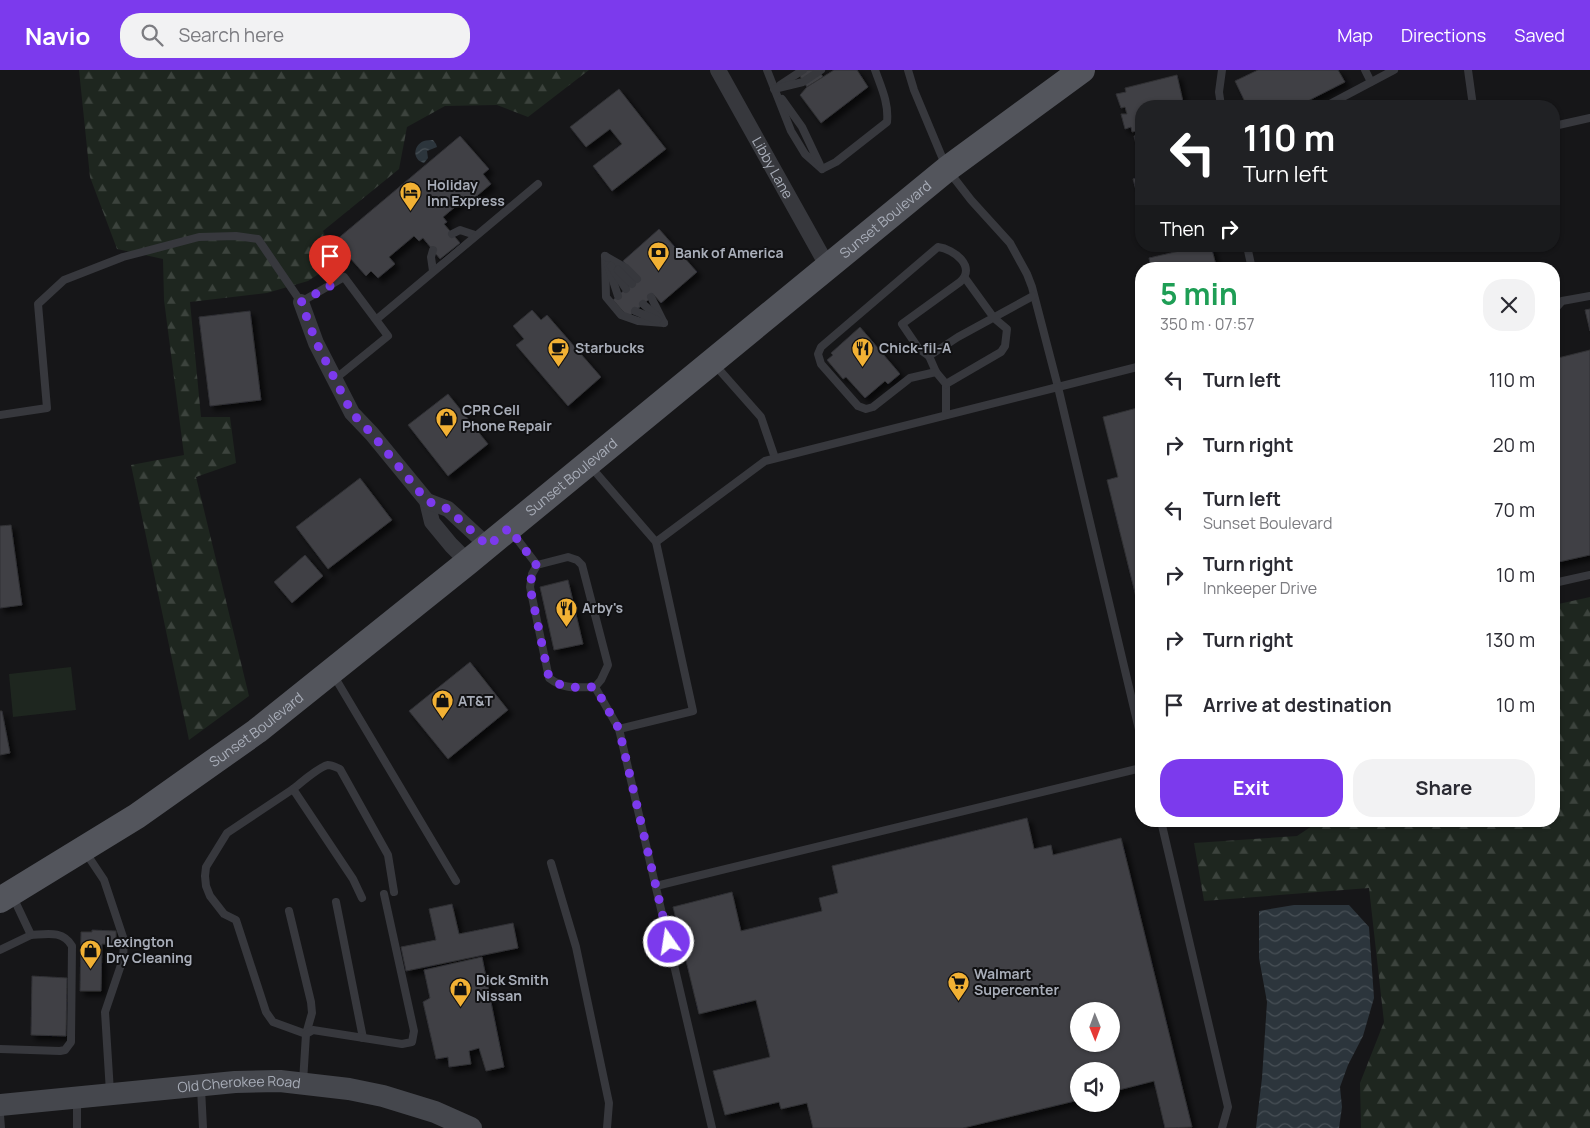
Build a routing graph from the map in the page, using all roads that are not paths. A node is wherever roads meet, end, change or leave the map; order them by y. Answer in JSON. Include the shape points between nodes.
{"nodes":[{"id":1,"x":767,"y":70,"type":"edge"},
{"id":2,"x":803,"y":70,"type":"edge"},
{"id":3,"x":821,"y":70,"type":"edge"},
{"id":4,"x":875,"y":70,"type":"edge"},
{"id":5,"x":908,"y":70,"type":"edge"},
{"id":6,"x":1082,"y":70,"type":"edge"},
{"id":7,"x":1222,"y":70,"type":"edge"},
{"id":8,"x":1365,"y":70,"type":"edge"},
{"id":9,"x":1394,"y":70,"type":"edge"},
{"id":10,"x":1468,"y":70,"type":"edge"},
{"id":11,"x":723,"y":71,"type":"edge"},
{"id":12,"x":1371,"y":82,"type":"junction"},
{"id":13,"x":774,"y":89,"type":"junction"},
{"id":14,"x":1220,"y":100,"type":"edge"},
{"id":15,"x":1337,"y":100,"type":"edge"},
{"id":16,"x":1472,"y":100,"type":"edge"},
{"id":17,"x":1590,"y":118,"type":"edge"},
{"id":18,"x":1560,"y":125,"type":"edge"},
{"id":19,"x":822,"y":169,"type":"junction"},
{"id":20,"x":947,"y":169,"type":"junction"},
{"id":21,"x":538,"y":184,"type":"dead end"},
{"id":22,"x":452,"y":234,"type":"dead end"},
{"id":23,"x":476,"y":235,"type":"junction"},
{"id":24,"x":433,"y":250,"type":"dead end"},
{"id":25,"x":605,"y":256,"type":"junction"},
{"id":26,"x":828,"y":267,"type":"junction"},
{"id":27,"x":433,"y":272,"type":"junction"},
{"id":28,"x":964,"y":278,"type":"junction"},
{"id":29,"x":632,"y":284,"type":"dead end"},
{"id":30,"x":618,"y":296,"type":"dead end"},
{"id":31,"x":1033,"y":296,"type":"junction"},
{"id":32,"x":1590,"y":296,"type":"edge"},
{"id":33,"x":647,"y":301,"type":"dead end"},
{"id":34,"x":301,"y":302,"type":"junction"},
{"id":35,"x":1560,"y":304,"type":"edge"},
{"id":36,"x":635,"y":311,"type":"dead end"},
{"id":37,"x":994,"y":318,"type":"junction"},
{"id":38,"x":377,"y":319,"type":"junction"},
{"id":39,"x":664,"y":323,"type":"junction"},
{"id":40,"x":929,"y":356,"type":"junction"},
{"id":41,"x":712,"y":362,"type":"junction"},
{"id":42,"x":1135,"y":368,"type":"edge"},
{"id":43,"x":936,"y":372,"type":"junction"},
{"id":44,"x":335,"y":379,"type":"junction"},
{"id":45,"x":946,"y":384,"type":"junction"},
{"id":46,"x":1058,"y":387,"type":"junction"},
{"id":47,"x":0,"y":415,"type":"edge"},
{"id":48,"x":946,"y":415,"type":"junction"},
{"id":49,"x":775,"y":458,"type":"junction"},
{"id":50,"x":589,"y":463,"type":"junction"},
{"id":51,"x":427,"y":501,"type":"junction"},
{"id":52,"x":509,"y":528,"type":"junction"},
{"id":53,"x":656,"y":542,"type":"junction"},
{"id":54,"x":488,"y":546,"type":"junction"},
{"id":55,"x":468,"y":562,"type":"junction"},
{"id":56,"x":537,"y":566,"type":"junction"},
{"id":57,"x":1590,"y":574,"type":"edge"},
{"id":58,"x":1560,"y":582,"type":"edge"},
{"id":59,"x":331,"y":672,"type":"junction"},
{"id":60,"x":595,"y":687,"type":"junction"},
{"id":61,"x":1135,"y":713,"type":"edge"},
{"id":62,"x":619,"y":729,"type":"junction"},
{"id":63,"x":1135,"y":769,"type":"edge"},
{"id":64,"x":293,"y":789,"type":"junction"},
{"id":65,"x":1162,"y":827,"type":"edge"},
{"id":66,"x":84,"y":849,"type":"junction"},
{"id":67,"x":551,"y":863,"type":"dead end"},
{"id":68,"x":456,"y":881,"type":"dead end"},
{"id":69,"x":656,"y":886,"type":"junction"},
{"id":70,"x":394,"y":892,"type":"dead end"},
{"id":71,"x":384,"y":894,"type":"dead end"},
{"id":72,"x":6,"y":896,"type":"edge"},
{"id":73,"x":362,"y":898,"type":"dead end"},
{"id":74,"x":336,"y":902,"type":"dead end"},
{"id":75,"x":290,"y":911,"type":"dead end"},
{"id":76,"x":30,"y":935,"type":"junction"},
{"id":77,"x":0,"y":950,"type":"edge"},
{"id":78,"x":306,"y":1034,"type":"junction"},
{"id":79,"x":363,"y":1038,"type":"junction"},
{"id":80,"x":0,"y":1049,"type":"edge"},
{"id":81,"x":303,"y":1083,"type":"junction"},
{"id":82,"x":201,"y":1086,"type":"junction"},
{"id":83,"x":110,"y":1094,"type":"junction"},
{"id":84,"x":77,"y":1097,"type":"junction"},
{"id":85,"x":0,"y":1105,"type":"edge"},
{"id":86,"x":0,"y":1115,"type":"edge"},
{"id":87,"x":1,"y":1128,"type":"edge"},
{"id":88,"x":77,"y":1128,"type":"edge"},
{"id":89,"x":204,"y":1128,"type":"edge"},
{"id":90,"x":471,"y":1128,"type":"edge"},
{"id":91,"x":607,"y":1128,"type":"edge"},
{"id":92,"x":712,"y":1128,"type":"edge"},
{"id":93,"x":1222,"y":1128,"type":"edge"}],
"edges":[{"from":1,"to":13,"type":"lane"},
{"from":2,"to":13,"type":"lane"},
{"from":3,"to":13,"type":"lane","via":[[803,82]]},
{"from":4,"to":19,"type":"lane","via":[[887,102],[887,122],[836,162]]},
{"from":5,"to":20,"type":"lane"},
{"from":6,"to":20,"type":"main road","name":"Sunset Boulevard"},
{"from":7,"to":14,"type":"lane"},
{"from":8,"to":12,"type":"lane"},
{"from":9,"to":12,"type":"lane"},
{"from":10,"to":16,"type":"lane"},
{"from":11,"to":26,"type":"street","name":"Libby Lane"},
{"from":12,"to":15,"type":"lane"},
{"from":13,"to":19,"type":"lane","via":[[802,127]]},
{"from":13,"to":19,"type":"lane","via":[[791,131],[805,154]]},
{"from":17,"to":18,"type":"lane"},
{"from":20,"to":26,"type":"main road","name":"Sunset Boulevard"},
{"from":20,"to":31,"type":"lane","via":[[1010,243],[1027,274]]},
{"from":21,"to":23,"type":"lane"},
{"from":22,"to":23,"type":"lane","via":[[460,230]]},
{"from":23,"to":27,"type":"lane"},
{"from":24,"to":27,"type":"lane"},
{"from":25,"to":29,"type":"lane"},
{"from":25,"to":30,"type":"lane"},
{"from":25,"to":39,"type":"lane","via":[[606,297],[621,315],[638,321]]},
{"from":26,"to":41,"type":"main road","name":"Sunset Boulevard"},
{"from":27,"to":38,"type":"lane"},
{"from":28,"to":37,"type":"lane"},
{"from":28,"to":40,"type":"lane","via":[[902,324],[919,349]]},
{"from":28,"to":43,"type":"lane","via":[[964,262],[947,248],[938,247],[821,346],[818,354],[821,364],[858,406],[866,409],[910,378]]},
{"from":31,"to":37,"type":"lane"},
{"from":31,"to":46,"type":"lane"},
{"from":32,"to":35,"type":"lane"},
{"from":33,"to":39,"type":"lane"},
{"from":34,"to":38,"type":"lane","via":[[344,277]]},
{"from":34,"to":44,"type":"street"},
{"from":34,"to":47,"type":"lane","via":[[258,239],[200,237],[123,256],[64,280],[38,304],[47,408]]},
{"from":36,"to":39,"type":"lane"},
{"from":37,"to":40,"type":"lane"},
{"from":37,"to":45,"type":"lane","via":[[1007,329],[1001,352]]},
{"from":38,"to":44,"type":"lane","via":[[388,336]]},
{"from":40,"to":43,"type":"lane"},
{"from":41,"to":49,"type":"lane","via":[[761,417]]},
{"from":41,"to":50,"type":"main road","name":"Sunset Boulevard"},
{"from":42,"to":46,"type":"lane"},
{"from":43,"to":45,"type":"lane"},
{"from":44,"to":51,"type":"street","via":[[352,413]]},
{"from":45,"to":48,"type":"lane"},
{"from":46,"to":48,"type":"lane"},
{"from":46,"to":61,"type":"lane"},
{"from":48,"to":49,"type":"lane"},
{"from":49,"to":53,"type":"lane","via":[[765,461]]},
{"from":50,"to":52,"type":"main road","name":"Sunset Boulevard"},
{"from":50,"to":53,"type":"lane"},
{"from":51,"to":54,"type":"street","via":[[448,509]]},
{"from":51,"to":55,"type":"street","via":[[432,522]]},
{"from":52,"to":54,"type":"main road","name":"Sunset Boulevard"},
{"from":52,"to":56,"type":"lane"},
{"from":53,"to":62,"type":"lane","via":[[693,711]]},
{"from":54,"to":55,"type":"main road","name":"Sunset Boulevard"},
{"from":55,"to":59,"type":"main road","name":"Sunset Boulevard"},
{"from":56,"to":60,"type":"lane","via":[[530,587],[549,678],[568,688]]},
{"from":56,"to":60,"type":"lane","via":[[568,557],[582,566],[608,665]]},
{"from":57,"to":58,"type":"lane"},
{"from":59,"to":66,"type":"main road","name":"Sunset Boulevard","via":[[197,775]]},
{"from":59,"to":68,"type":"lane"},
{"from":60,"to":62,"type":"lane"},
{"from":62,"to":69,"type":"lane"},
{"from":63,"to":69,"type":"lane"},
{"from":64,"to":70,"type":"lane","via":[[328,765],[340,769],[388,854]]},
{"from":64,"to":73,"type":"lane"},
{"from":64,"to":78,"type":"lane","via":[[227,833],[206,866],[205,876],[216,906],[236,920],[266,1012],[273,1022]]},
{"from":65,"to":93,"type":"lane","via":[[1228,1107]]},
{"from":66,"to":72,"type":"main road","name":"Sunset Boulevard"},
{"from":66,"to":83,"type":"lane","via":[[104,880],[124,940],[122,960],[105,1012]]},
{"from":67,"to":91,"type":"lane","via":[[576,947],[609,1103]]},
{"from":69,"to":92,"type":"lane"},
{"from":71,"to":79,"type":"lane","via":[[414,1031],[412,1042],[402,1044]]},
{"from":72,"to":76,"type":"lane"},
{"from":74,"to":79,"type":"lane"},
{"from":75,"to":78,"type":"lane","via":[[311,1002],[312,1013]]},
{"from":76,"to":77,"type":"lane"},
{"from":76,"to":80,"type":"lane","via":[[64,936],[72,946],[71,1042],[60,1051]]},
{"from":78,"to":79,"type":"lane","via":[[313,1030]]},
{"from":78,"to":81,"type":"lane"},
{"from":81,"to":82,"type":"street","name":"Old Cherokee Road","via":[[235,1082]]},
{"from":81,"to":90,"type":"street","name":"Old Cherokee Road","via":[[383,1096],[435,1112]]},
{"from":82,"to":83,"type":"street","name":"Old Cherokee Road"},
{"from":82,"to":89,"type":"lane"},
{"from":83,"to":84,"type":"street","name":"Old Cherokee Road"},
{"from":84,"to":85,"type":"street","name":"Old Cherokee Road"},
{"from":84,"to":88,"type":"lane"},
{"from":86,"to":87,"type":"lane"}]}
